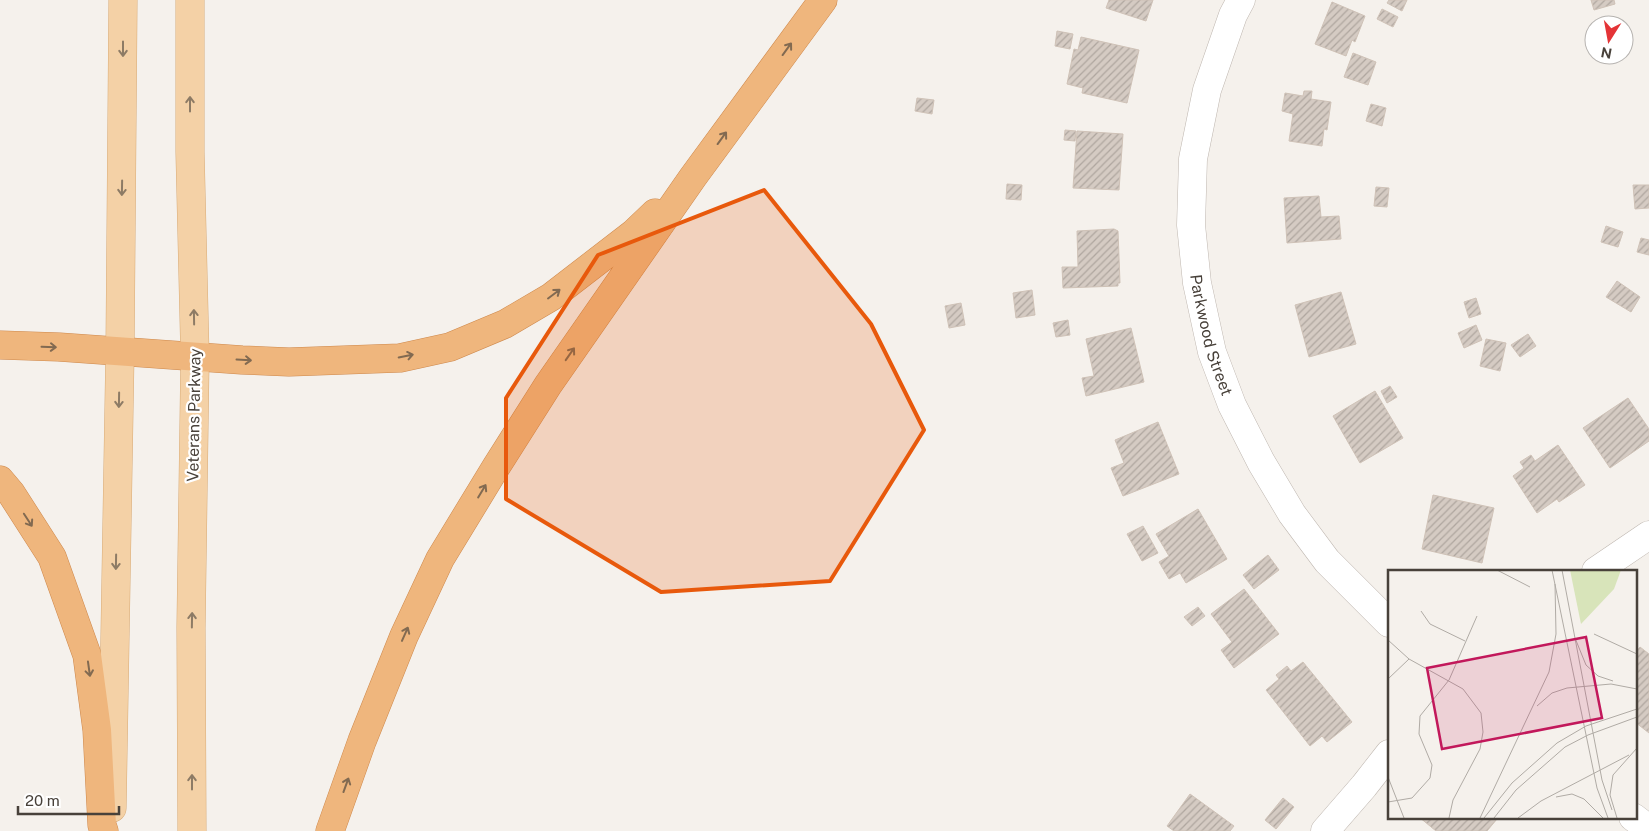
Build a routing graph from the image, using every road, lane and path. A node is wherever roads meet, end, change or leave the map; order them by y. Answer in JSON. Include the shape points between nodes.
{"nodes":[{"id":1,"x":123,"y":0,"type":"edge"},
{"id":2,"x":190,"y":0,"type":"edge"},
{"id":3,"x":823,"y":0,"type":"edge"},
{"id":4,"x":1241,"y":0,"type":"edge"},
{"id":5,"x":693,"y":177,"type":"junction"},
{"id":6,"x":0,"y":345,"type":"edge"},
{"id":7,"x":120,"y":351,"type":"junction"},
{"id":8,"x":195,"y":357,"type":"junction"},
{"id":9,"x":0,"y":480,"type":"edge"},
{"id":10,"x":1649,"y":535,"type":"edge"},
{"id":11,"x":1597,"y":570,"type":"edge"},
{"id":12,"x":1388,"y":622,"type":"edge"},
{"id":13,"x":1388,"y":755,"type":"edge"},
{"id":14,"x":1634,"y":818,"type":"edge"},
{"id":15,"x":1649,"y":829,"type":"edge"},
{"id":16,"x":104,"y":831,"type":"edge"},
{"id":17,"x":112,"y":831,"type":"edge"},
{"id":18,"x":192,"y":831,"type":"edge"},
{"id":19,"x":330,"y":831,"type":"edge"},
{"id":20,"x":1325,"y":831,"type":"edge"}],
"edges":[{"from":1,"to":7,"type":"main road","one_way":true},
{"from":8,"to":2,"type":"main road","name":"Veterans Parkway","one_way":true},
{"from":5,"to":3,"type":"highway","one_way":true},
{"from":4,"to":12,"type":"street","name":"Parkwood Street","via":[[1207,90],[1193,159],[1191,226],[1197,283],[1212,352],[1232,405],[1292,514],[1327,561]]},
{"from":8,"to":5,"type":"highway","one_way":true,"via":[[288,362],[345,361],[400,358],[450,347],[505,324],[551,297],[634,233]]},
{"from":19,"to":5,"type":"highway","one_way":true,"via":[[404,636],[440,559],[548,385]]},
{"from":6,"to":7,"type":"highway","one_way":true},
{"from":7,"to":8,"type":"highway"},
{"from":7,"to":17,"type":"main road","one_way":true},
{"from":18,"to":8,"type":"main road","name":"Veterans Parkway","one_way":true},
{"from":9,"to":16,"type":"highway","one_way":true,"via":[[52,557],[87,655],[97,730]]},
{"from":10,"to":11,"type":"street"},
{"from":13,"to":20,"type":"street"},
{"from":14,"to":15,"type":"street"}]}
